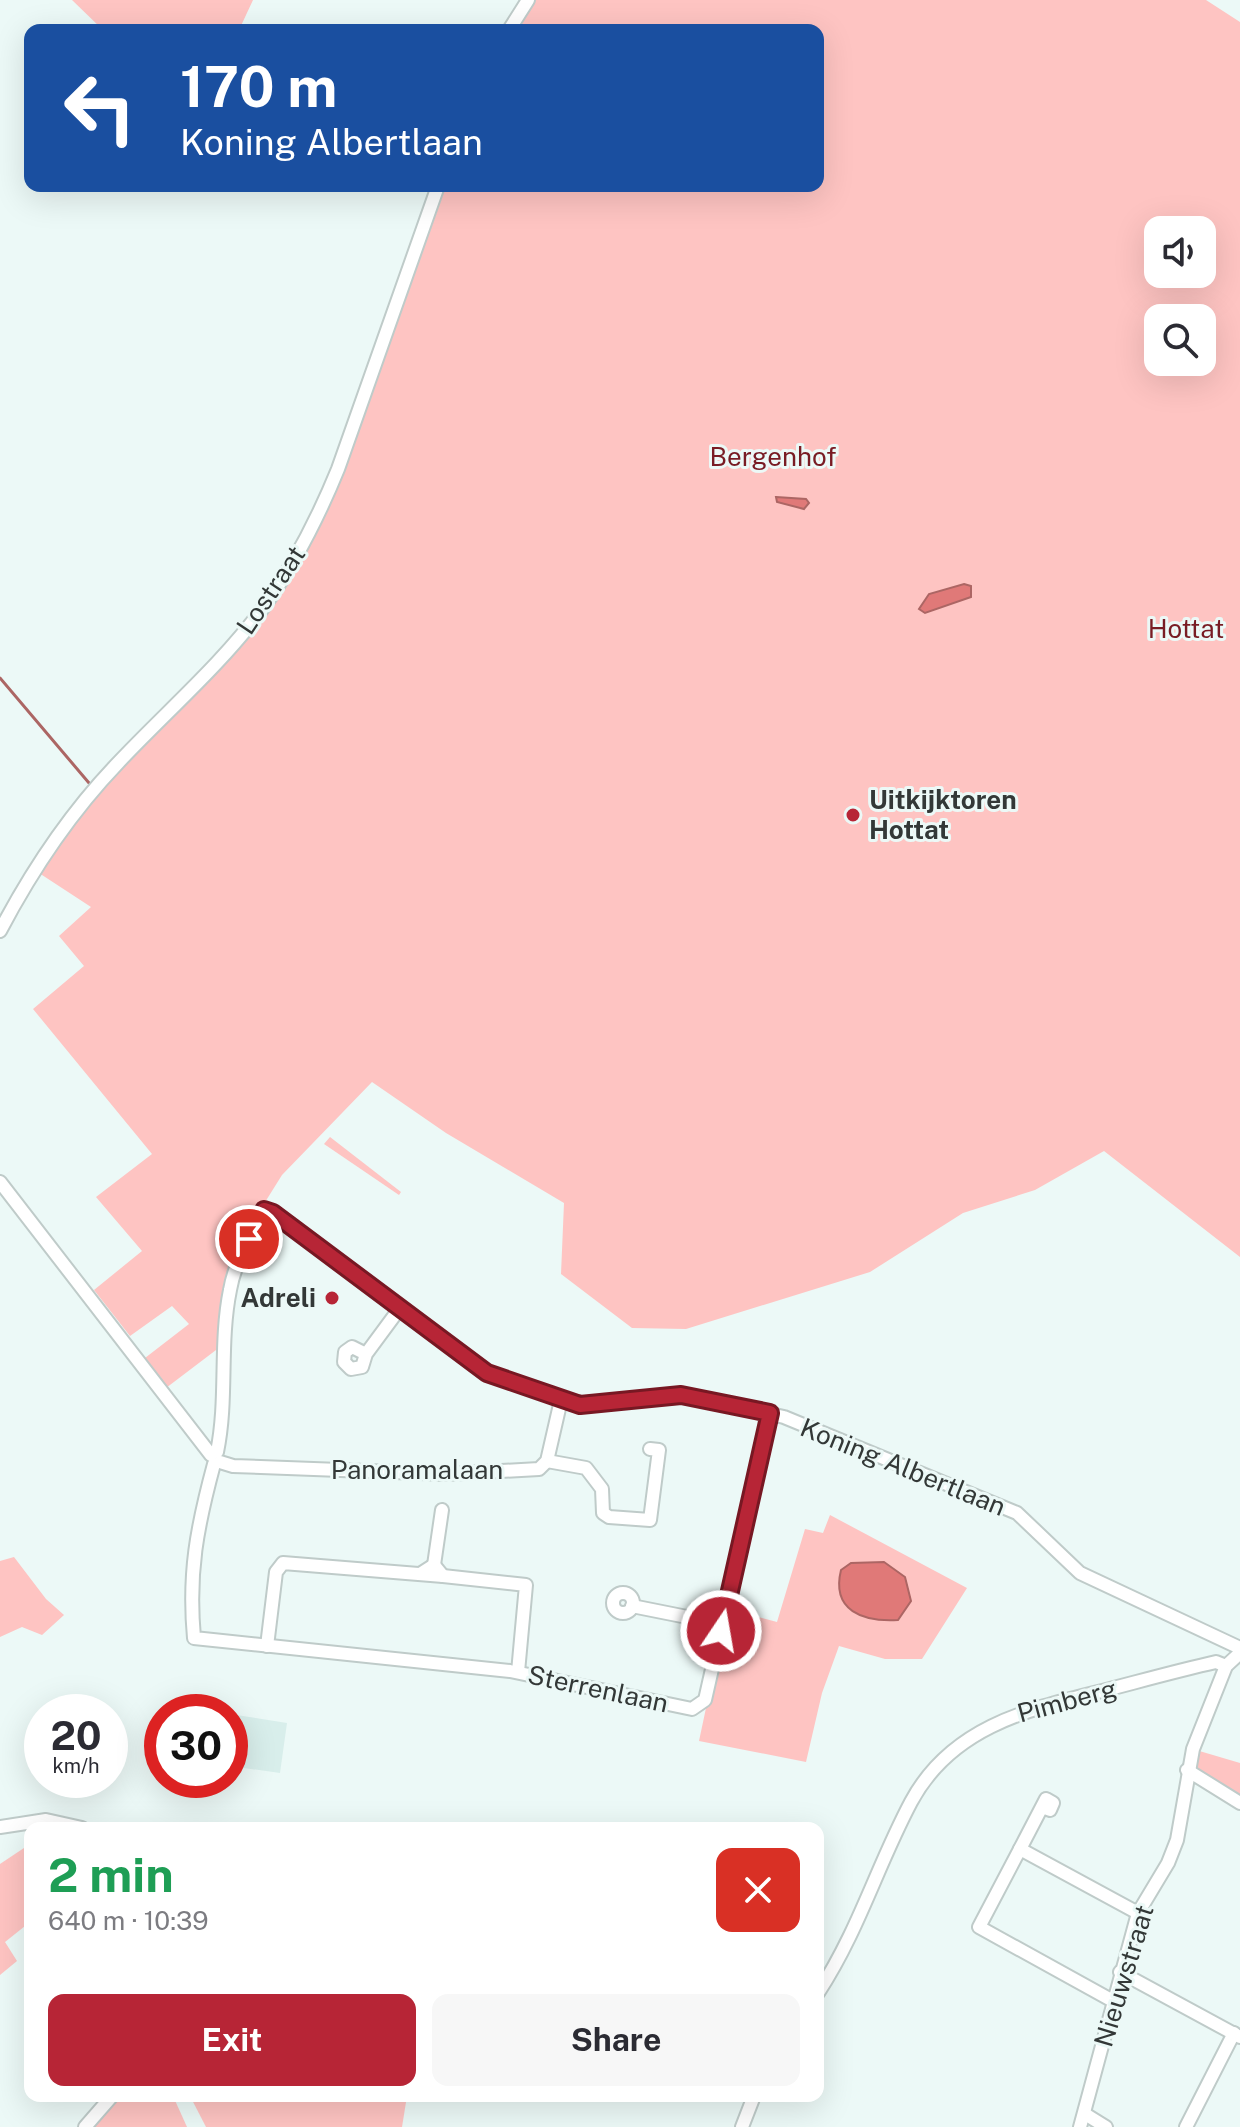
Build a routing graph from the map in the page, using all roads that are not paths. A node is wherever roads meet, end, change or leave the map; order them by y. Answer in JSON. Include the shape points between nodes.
{"nodes":[{"id":1,"x":528,"y":0,"type":"edge"},
{"id":2,"x":513,"y":24,"type":"edge"},
{"id":3,"x":436,"y":192,"type":"edge"},
{"id":4,"x":0,"y":931,"type":"edge"},
{"id":5,"x":0,"y":1182,"type":"edge"},
{"id":6,"x":400,"y":1308,"type":"junction"},
{"id":7,"x":366,"y":1354,"type":"dead end"},
{"id":8,"x":561,"y":1400,"type":"junction"},
{"id":9,"x":770,"y":1413,"type":"junction"},
{"id":10,"x":650,"y":1449,"type":"dead end"},
{"id":11,"x":215,"y":1458,"type":"junction"},
{"id":12,"x":547,"y":1461,"type":"junction"},
{"id":13,"x":442,"y":1510,"type":"dead end"},
{"id":14,"x":434,"y":1565,"type":"junction"},
{"id":15,"x":420,"y":1574,"type":"junction"},
{"id":16,"x":443,"y":1576,"type":"junction"},
{"id":17,"x":632,"y":1606,"type":"dead end"},
{"id":18,"x":722,"y":1624,"type":"junction"},
{"id":19,"x":267,"y":1646,"type":"junction"},
{"id":20,"x":1240,"y":1650,"type":"edge"},
{"id":21,"x":1226,"y":1666,"type":"junction"},
{"id":22,"x":518,"y":1672,"type":"junction"},
{"id":23,"x":1187,"y":1770,"type":"junction"},
{"id":24,"x":1240,"y":1803,"type":"edge"},
{"id":25,"x":1042,"y":1807,"type":"dead end"},
{"id":26,"x":33,"y":1822,"type":"edge"},
{"id":27,"x":55,"y":1822,"type":"edge"},
{"id":28,"x":24,"y":1823,"type":"edge"},
{"id":29,"x":0,"y":1827,"type":"edge"},
{"id":30,"x":1020,"y":1849,"type":"junction"},
{"id":31,"x":1138,"y":1913,"type":"junction"},
{"id":32,"x":1120,"y":1972,"type":"junction"},
{"id":33,"x":824,"y":1983,"type":"edge"},
{"id":34,"x":1113,"y":2001,"type":"junction"},
{"id":35,"x":1237,"y":2035,"type":"edge"},
{"id":36,"x":107,"y":2102,"type":"edge"},
{"id":37,"x":752,"y":2102,"type":"edge"},
{"id":38,"x":1083,"y":2121,"type":"edge"},
{"id":39,"x":85,"y":2127,"type":"edge"},
{"id":40,"x":742,"y":2127,"type":"edge"},
{"id":41,"x":1106,"y":2127,"type":"edge"},
{"id":42,"x":1186,"y":2127,"type":"edge"}],
"edges":[{"from":1,"to":2,"type":"street"},
{"from":3,"to":4,"type":"street","name":"Lostraat","via":[[338,469],[297,554],[262,609],[217,663],[72,816]]},
{"from":5,"to":11,"type":"street"},
{"from":6,"to":7,"type":"street"},
{"from":6,"to":8,"type":"street","name":"Koning Albertlaan","via":[[476,1368]]},
{"from":6,"to":11,"type":"street","name":"Koning Albertlaan","via":[[264,1210],[229,1291],[223,1415]]},
{"from":8,"to":9,"type":"street","name":"Koning Albertlaan","via":[[588,1405],[681,1395]]},
{"from":8,"to":12,"type":"street"},
{"from":9,"to":18,"type":"street","name":"Sterrenlaan"},
{"from":9,"to":20,"type":"street","name":"Koning Albertlaan","via":[[1017,1513],[1080,1573]]},
{"from":10,"to":12,"type":"street","via":[[659,1450],[650,1520],[609,1517],[603,1513],[602,1489],[586,1468]]},
{"from":11,"to":12,"type":"street","name":"Panoramalaan","via":[[233,1466],[446,1474],[533,1470]]},
{"from":11,"to":19,"type":"street","name":"Sterrenlaan","via":[[191,1573],[194,1638]]},
{"from":13,"to":14,"type":"street"},
{"from":14,"to":15,"type":"street"},
{"from":14,"to":16,"type":"street"},
{"from":15,"to":16,"type":"street"},
{"from":15,"to":19,"type":"street","via":[[283,1563],[276,1572]]},
{"from":16,"to":22,"type":"street","via":[[526,1585]]},
{"from":17,"to":18,"type":"street"},
{"from":18,"to":22,"type":"street","name":"Sterrenlaan","via":[[705,1700],[698,1707]]},
{"from":19,"to":22,"type":"street","name":"Sterrenlaan"},
{"from":20,"to":21,"type":"street","name":"Nieuwstraat"},
{"from":21,"to":23,"type":"street","name":"Nieuwstraat"},
{"from":21,"to":33,"type":"street","name":"Pimberg","via":[[1216,1662],[1026,1709],[958,1747],[910,1804],[858,1925]]},
{"from":23,"to":24,"type":"street"},
{"from":23,"to":31,"type":"street","name":"Nieuwstraat","via":[[1177,1840]]},
{"from":25,"to":30,"type":"street","via":[[1050,1810],[1053,1803],[1046,1799]]},
{"from":26,"to":27,"type":"street"},
{"from":28,"to":29,"type":"street"},
{"from":30,"to":31,"type":"street"},
{"from":30,"to":34,"type":"street","via":[[979,1927]]},
{"from":31,"to":32,"type":"street","name":"Nieuwstraat"},
{"from":32,"to":34,"type":"street","name":"Nieuwstraat"},
{"from":32,"to":35,"type":"street"},
{"from":34,"to":38,"type":"street","name":"Nieuwstraat"},
{"from":35,"to":42,"type":"street"},
{"from":36,"to":39,"type":"street"},
{"from":37,"to":40,"type":"street"},
{"from":38,"to":41,"type":"street"}]}
